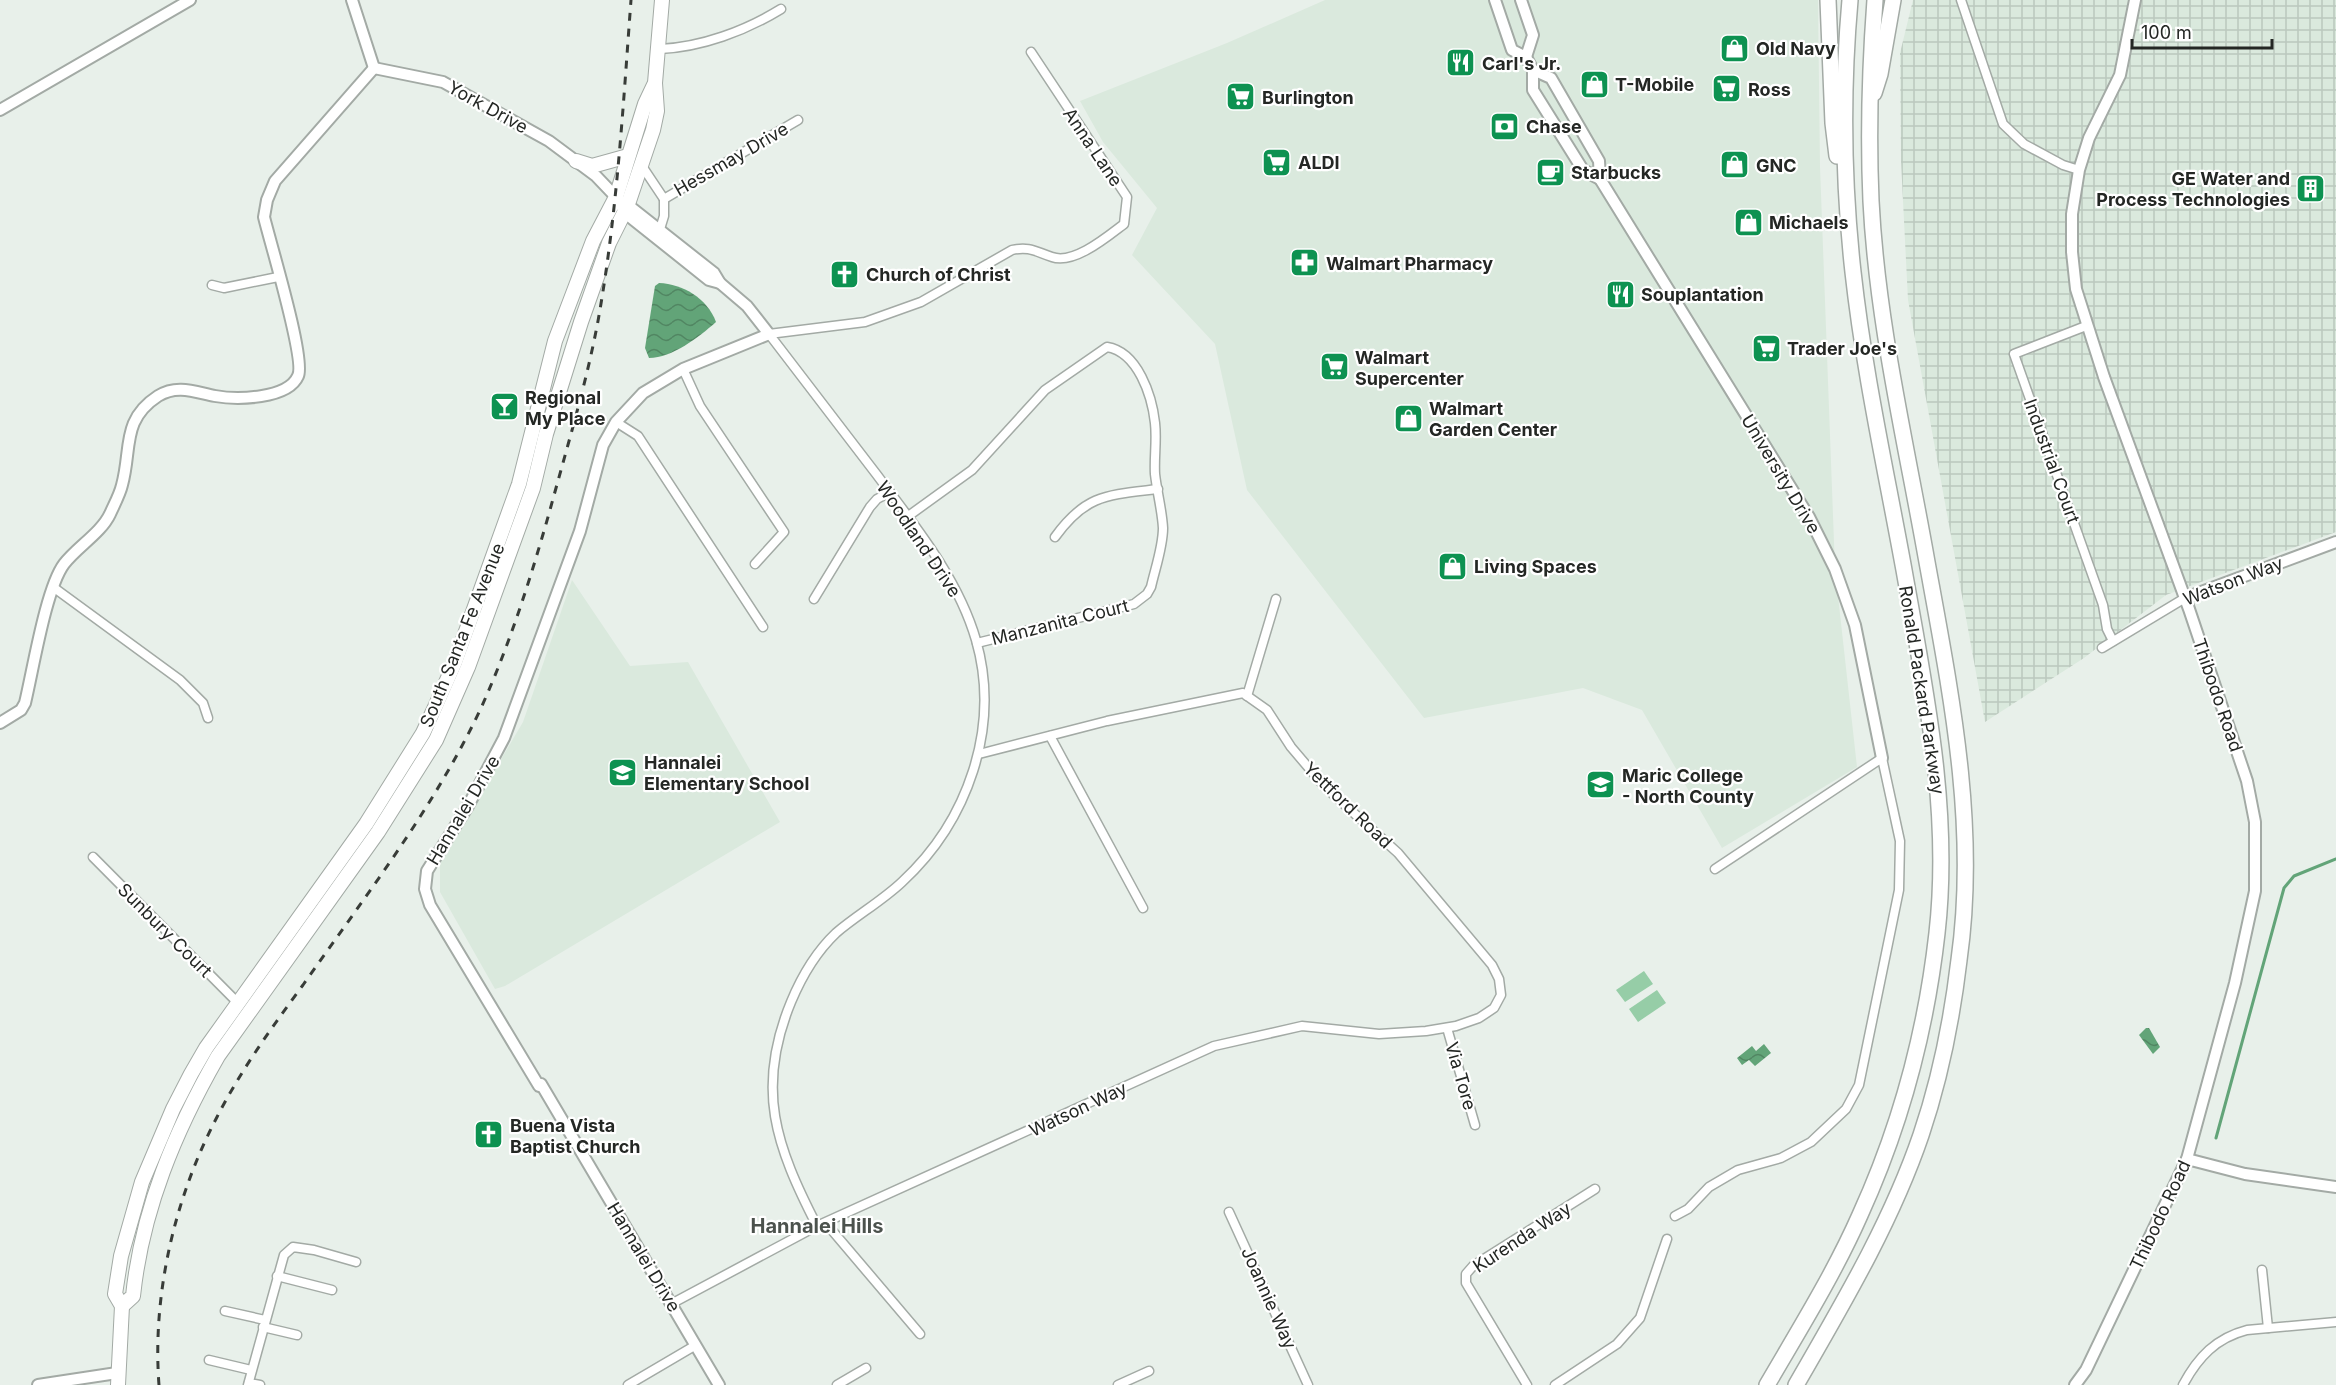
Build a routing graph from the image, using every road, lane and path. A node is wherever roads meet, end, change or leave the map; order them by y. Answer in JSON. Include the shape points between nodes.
{"nodes":[{"id":1,"x":190,"y":0,"type":"edge"},
{"id":2,"x":352,"y":0,"type":"edge"},
{"id":3,"x":662,"y":0,"type":"edge"},
{"id":4,"x":1495,"y":0,"type":"edge"},
{"id":5,"x":1521,"y":0,"type":"edge"},
{"id":6,"x":1828,"y":0,"type":"edge"},
{"id":7,"x":1850,"y":0,"type":"edge"},
{"id":8,"x":1875,"y":0,"type":"edge"},
{"id":9,"x":1893,"y":0,"type":"edge"},
{"id":10,"x":1961,"y":0,"type":"edge"},
{"id":11,"x":2135,"y":0,"type":"edge"},
{"id":12,"x":781,"y":9,"type":"dead end"},
{"id":13,"x":660,"y":49,"type":"junction"},
{"id":14,"x":1032,"y":52,"type":"dead end"},
{"id":15,"x":1526,"y":57,"type":"junction"},
{"id":16,"x":374,"y":68,"type":"junction"},
{"id":17,"x":1533,"y":70,"type":"junction"},
{"id":18,"x":655,"y":83,"type":"junction"},
{"id":19,"x":1869,"y":108,"type":"junction"},
{"id":20,"x":0,"y":110,"type":"edge"},
{"id":21,"x":798,"y":120,"type":"dead end"},
{"id":22,"x":627,"y":156,"type":"junction"},
{"id":23,"x":576,"y":161,"type":"junction"},
{"id":24,"x":642,"y":166,"type":"junction"},
{"id":25,"x":2079,"y":170,"type":"junction"},
{"id":26,"x":1600,"y":179,"type":"junction"},
{"id":27,"x":616,"y":197,"type":"junction"},
{"id":28,"x":664,"y":199,"type":"junction"},
{"id":29,"x":626,"y":209,"type":"junction"},
{"id":30,"x":660,"y":229,"type":"junction"},
{"id":31,"x":1851,"y":254,"type":"junction"},
{"id":32,"x":279,"y":277,"type":"junction"},
{"id":33,"x":720,"y":283,"type":"junction"},
{"id":34,"x":212,"y":285,"type":"dead end"},
{"id":35,"x":2086,"y":326,"type":"junction"},
{"id":36,"x":769,"y":334,"type":"junction"},
{"id":37,"x":684,"y":369,"type":"junction"},
{"id":38,"x":557,"y":399,"type":"junction"},
{"id":39,"x":616,"y":422,"type":"junction"},
{"id":40,"x":1158,"y":489,"type":"junction"},
{"id":41,"x":890,"y":492,"type":"junction"},
{"id":42,"x":908,"y":517,"type":"junction"},
{"id":43,"x":1055,"y":537,"type":"dead end"},
{"id":44,"x":2336,"y":542,"type":"edge"},
{"id":45,"x":755,"y":564,"type":"dead end"},
{"id":46,"x":53,"y":587,"type":"junction"},
{"id":47,"x":1276,"y":598,"type":"dead end"},
{"id":48,"x":2185,"y":598,"type":"junction"},
{"id":49,"x":814,"y":599,"type":"dead end"},
{"id":50,"x":762,"y":627,"type":"dead end"},
{"id":51,"x":2113,"y":641,"type":"junction"},
{"id":52,"x":977,"y":643,"type":"junction"},
{"id":53,"x":2102,"y":648,"type":"dead end"},
{"id":54,"x":1246,"y":696,"type":"junction"},
{"id":55,"x":208,"y":718,"type":"dead end"},
{"id":56,"x":0,"y":723,"type":"edge"},
{"id":57,"x":1050,"y":736,"type":"junction"},
{"id":58,"x":979,"y":754,"type":"junction"},
{"id":59,"x":1882,"y":758,"type":"junction"},
{"id":60,"x":93,"y":857,"type":"dead end"},
{"id":61,"x":1715,"y":869,"type":"dead end"},
{"id":62,"x":1143,"y":908,"type":"dead end"},
{"id":63,"x":1501,"y":995,"type":"joint"},
{"id":64,"x":238,"y":1003,"type":"junction"},
{"id":65,"x":1448,"y":1028,"type":"junction"},
{"id":66,"x":1475,"y":1125,"type":"dead end"},
{"id":67,"x":2187,"y":1159,"type":"junction"},
{"id":68,"x":2336,"y":1187,"type":"edge"},
{"id":69,"x":1595,"y":1189,"type":"dead end"},
{"id":70,"x":1229,"y":1212,"type":"dead end"},
{"id":71,"x":1675,"y":1216,"type":"dead end"},
{"id":72,"x":817,"y":1226,"type":"junction"},
{"id":73,"x":1666,"y":1239,"type":"dead end"},
{"id":74,"x":356,"y":1262,"type":"dead end"},
{"id":75,"x":2262,"y":1270,"type":"dead end"},
{"id":76,"x":277,"y":1276,"type":"junction"},
{"id":77,"x":332,"y":1290,"type":"dead end"},
{"id":78,"x":671,"y":1304,"type":"junction"},
{"id":79,"x":122,"y":1306,"type":"junction"},
{"id":80,"x":225,"y":1311,"type":"dead end"},
{"id":81,"x":2336,"y":1322,"type":"edge"},
{"id":82,"x":264,"y":1324,"type":"junction"},
{"id":83,"x":2268,"y":1328,"type":"junction"},
{"id":84,"x":920,"y":1334,"type":"dead end"},
{"id":85,"x":297,"y":1335,"type":"dead end"},
{"id":86,"x":696,"y":1345,"type":"junction"},
{"id":87,"x":209,"y":1360,"type":"dead end"},
{"id":88,"x":866,"y":1368,"type":"dead end"},
{"id":89,"x":251,"y":1370,"type":"junction"},
{"id":90,"x":1149,"y":1371,"type":"dead end"},
{"id":91,"x":118,"y":1379,"type":"edge"},
{"id":92,"x":248,"y":1384,"type":"edge"},
{"id":93,"x":38,"y":1385,"type":"edge"},
{"id":94,"x":260,"y":1385,"type":"edge"},
{"id":95,"x":628,"y":1385,"type":"edge"},
{"id":96,"x":719,"y":1385,"type":"edge"},
{"id":97,"x":837,"y":1385,"type":"edge"},
{"id":98,"x":1118,"y":1385,"type":"edge"},
{"id":99,"x":1308,"y":1385,"type":"edge"},
{"id":100,"x":1527,"y":1385,"type":"edge"},
{"id":101,"x":1555,"y":1385,"type":"edge"},
{"id":102,"x":1767,"y":1385,"type":"edge"},
{"id":103,"x":1796,"y":1385,"type":"edge"},
{"id":104,"x":2075,"y":1385,"type":"edge"},
{"id":105,"x":2183,"y":1385,"type":"edge"}],
"edges":[{"from":1,"to":20,"type":"street"},
{"from":2,"to":16,"type":"street"},
{"from":3,"to":13,"type":"main road","name":"South Santa Fe Avenue"},
{"from":4,"to":15,"type":"street","name":"University Drive","via":[[1512,50]]},
{"from":5,"to":15,"type":"street","via":[[1533,35]]},
{"from":6,"to":31,"type":"highway","via":[[1833,123]]},
{"from":7,"to":31,"type":"highway","name":"Ronald Packard Parkway","via":[[1844,106]]},
{"from":8,"to":19,"type":"highway","name":"Ronald Packard Parkway"},
{"from":9,"to":19,"type":"highway","via":[[1880,74]]},
{"from":10,"to":25,"type":"street","via":[[2003,124],[2024,144]]},
{"from":11,"to":25,"type":"street","name":"Thibodo Road","via":[[2120,75],[2089,138]]},
{"from":12,"to":13,"type":"street","via":[[698,45]]},
{"from":13,"to":18,"type":"main road","name":"South Santa Fe Avenue"},
{"from":14,"to":36,"type":"street","name":"Anna Lane","via":[[1127,197],[1124,224],[1095,246],[1068,257],[1054,258],[1024,247],[1012,250],[921,302],[865,322]]},
{"from":15,"to":17,"type":"street","name":"University Drive"},
{"from":16,"to":23,"type":"street","name":"York Drive","via":[[421,75],[466,92]]},
{"from":16,"to":32,"type":"street","via":[[275,181],[264,217]]},
{"from":17,"to":26,"type":"street","name":"University Drive","via":[[1533,90],[1583,170]]},
{"from":17,"to":26,"type":"street","name":"University Drive","via":[[1551,78],[1599,161]]},
{"from":18,"to":22,"type":"main road","name":"South Santa Fe Avenue"},
{"from":18,"to":24,"type":"main road","name":"South Santa Fe Avenue","via":[[657,111]]},
{"from":19,"to":103,"type":"highway","name":"Ronald Packard Parkway","via":[[1871,203],[1880,284],[1958,736],[1965,898],[1960,959],[1946,1038],[1921,1136],[1872,1246]]},
{"from":21,"to":28,"type":"street","name":"Hessmay Drive"},
{"from":22,"to":23,"type":"main road","via":[[592,166]]},
{"from":22,"to":27,"type":"main road","name":"South Santa Fe Avenue"},
{"from":23,"to":27,"type":"street","name":"York Drive"},
{"from":24,"to":28,"type":"street","name":"Hessmay Drive"},
{"from":24,"to":29,"type":"main road","name":"South Santa Fe Avenue"},
{"from":25,"to":35,"type":"street","name":"Thibodo Road","via":[[2072,214],[2072,252]]},
{"from":26,"to":59,"type":"street","name":"University Drive","via":[[1809,517],[1835,569],[1855,625]]},
{"from":27,"to":29,"type":"street","name":"Woodland Drive"},
{"from":27,"to":38,"type":"main road","via":[[558,357]]},
{"from":27,"to":64,"type":"main road","name":"South Santa Fe Avenue","via":[[593,241],[555,341],[519,484],[437,703],[366,824]]},
{"from":28,"to":30,"type":"street","name":"Hessmay Drive"},
{"from":29,"to":30,"type":"street","name":"Woodland Drive"},
{"from":29,"to":33,"type":"street","name":"Woodland Drive","via":[[709,280]]},
{"from":29,"to":38,"type":"main road","name":"South Santa Fe Avenue","via":[[609,243]]},
{"from":30,"to":33,"type":"street","name":"Woodland Drive","via":[[714,273]]},
{"from":31,"to":102,"type":"highway","name":"Ronald Packard Parkway","via":[[1934,749],[1941,840],[1937,930],[1920,1038],[1889,1146],[1859,1219]]},
{"from":32,"to":34,"type":"street","via":[[224,288]]},
{"from":32,"to":46,"type":"street","via":[[297,348],[298,376],[274,394],[216,396],[175,390],[156,398],[132,423],[122,485],[108,517],[63,565]]},
{"from":33,"to":36,"type":"street","name":"Woodland Drive","via":[[747,306]]},
{"from":35,"to":48,"type":"street","name":"Thibodo Road"},
{"from":35,"to":51,"type":"street","name":"Industrial Court","via":[[2014,354]]},
{"from":36,"to":37,"type":"street","name":"Hannalei Drive"},
{"from":36,"to":41,"type":"street","name":"Woodland Drive"},
{"from":37,"to":39,"type":"street","name":"Hannalei Drive","via":[[643,393]]},
{"from":37,"to":45,"type":"street","via":[[700,406],[784,532]]},
{"from":38,"to":79,"type":"main road","name":"South Santa Fe Avenue","via":[[516,540],[446,720],[378,832],[204,1081],[156,1187],[136,1260],[133,1296]]},
{"from":39,"to":50,"type":"street","via":[[638,436]]},
{"from":39,"to":78,"type":"street","name":"Hannalei Drive","via":[[603,445],[580,531],[504,738],[427,871],[425,889],[439,921]]},
{"from":40,"to":42,"type":"street","name":"Manzanita Court","via":[[1155,424],[1149,395],[1126,355],[1107,347],[1045,390],[972,470]]},
{"from":40,"to":43,"type":"street","via":[[1094,500],[1071,515]]},
{"from":40,"to":52,"type":"street","name":"Manzanita Court","via":[[1163,530],[1147,594],[1134,604]]},
{"from":41,"to":42,"type":"street","name":"Woodland Drive"},
{"from":41,"to":49,"type":"street","via":[[870,507]]},
{"from":42,"to":52,"type":"street","name":"Woodland Drive","via":[[943,567],[962,602]]},
{"from":44,"to":48,"type":"street","name":"Watson Way"},
{"from":46,"to":55,"type":"street","via":[[180,680],[203,703]]},
{"from":46,"to":56,"type":"street","via":[[25,703],[21,711]]},
{"from":47,"to":54,"type":"street"},
{"from":48,"to":51,"type":"street","name":"Watson Way"},
{"from":48,"to":67,"type":"street","name":"Thibodo Road","via":[[2233,736],[2255,822],[2255,891],[2235,983]]},
{"from":51,"to":53,"type":"street","name":"Watson Way"},
{"from":52,"to":58,"type":"street","name":"Woodland Drive","via":[[984,702]]},
{"from":54,"to":57,"type":"street","via":[[1243,693],[1217,697]]},
{"from":54,"to":63,"type":"street","name":"Yettford Road","via":[[1268,710],[1291,747],[1325,787],[1398,853],[1492,965]]},
{"from":57,"to":58,"type":"street"},
{"from":57,"to":62,"type":"street"},
{"from":58,"to":72,"type":"street","name":"Woodland Drive","via":[[960,805],[938,841],[903,881],[827,943],[798,984],[780,1027],[773,1060],[773,1110],[781,1149]]},
{"from":59,"to":61,"type":"street"},
{"from":59,"to":71,"type":"street","name":"University Drive","via":[[1900,841],[1899,890],[1859,1085],[1846,1109],[1810,1143],[1781,1158],[1738,1170],[1709,1187],[1688,1209]]},
{"from":60,"to":64,"type":"street","name":"Sunbury Court"},
{"from":63,"to":65,"type":"street","name":"Watson Way","via":[[1494,1008],[1479,1018]]},
{"from":64,"to":79,"type":"main road","name":"South Santa Fe Avenue","via":[[191,1074],[147,1168],[121,1256],[115,1294]]},
{"from":65,"to":66,"type":"street","name":"Via Tore"},
{"from":65,"to":72,"type":"street","name":"Watson Way","via":[[1379,1034],[1302,1026],[1214,1046]]},
{"from":67,"to":68,"type":"street","via":[[2245,1174]]},
{"from":67,"to":104,"type":"street","name":"Thibodo Road","via":[[2086,1370]]},
{"from":69,"to":100,"type":"street","name":"Kurenda Way","via":[[1466,1274],[1466,1283]]},
{"from":70,"to":99,"type":"street","name":"Joannie Way"},
{"from":72,"to":78,"type":"street","name":"Watson Way"},
{"from":72,"to":84,"type":"street","via":[[830,1228]]},
{"from":73,"to":101,"type":"street","via":[[1640,1317],[1617,1344]]},
{"from":74,"to":76,"type":"street","via":[[293,1247],[284,1255]]},
{"from":75,"to":83,"type":"street"},
{"from":76,"to":77,"type":"street"},
{"from":76,"to":82,"type":"street"},
{"from":78,"to":86,"type":"street","name":"Hannalei Drive"},
{"from":79,"to":91,"type":"main road","name":"South Santa Fe Avenue"},
{"from":80,"to":82,"type":"street"},
{"from":81,"to":83,"type":"street"},
{"from":82,"to":85,"type":"street"},
{"from":82,"to":89,"type":"street"},
{"from":83,"to":105,"type":"street","via":[[2240,1332],[2216,1343],[2193,1367]]},
{"from":86,"to":95,"type":"street"},
{"from":86,"to":96,"type":"street","name":"Hannalei Drive"},
{"from":87,"to":89,"type":"street"},
{"from":88,"to":97,"type":"street"},
{"from":89,"to":92,"type":"street"},
{"from":90,"to":98,"type":"street"},
{"from":91,"to":93,"type":"street"},
{"from":92,"to":94,"type":"street"}]}
